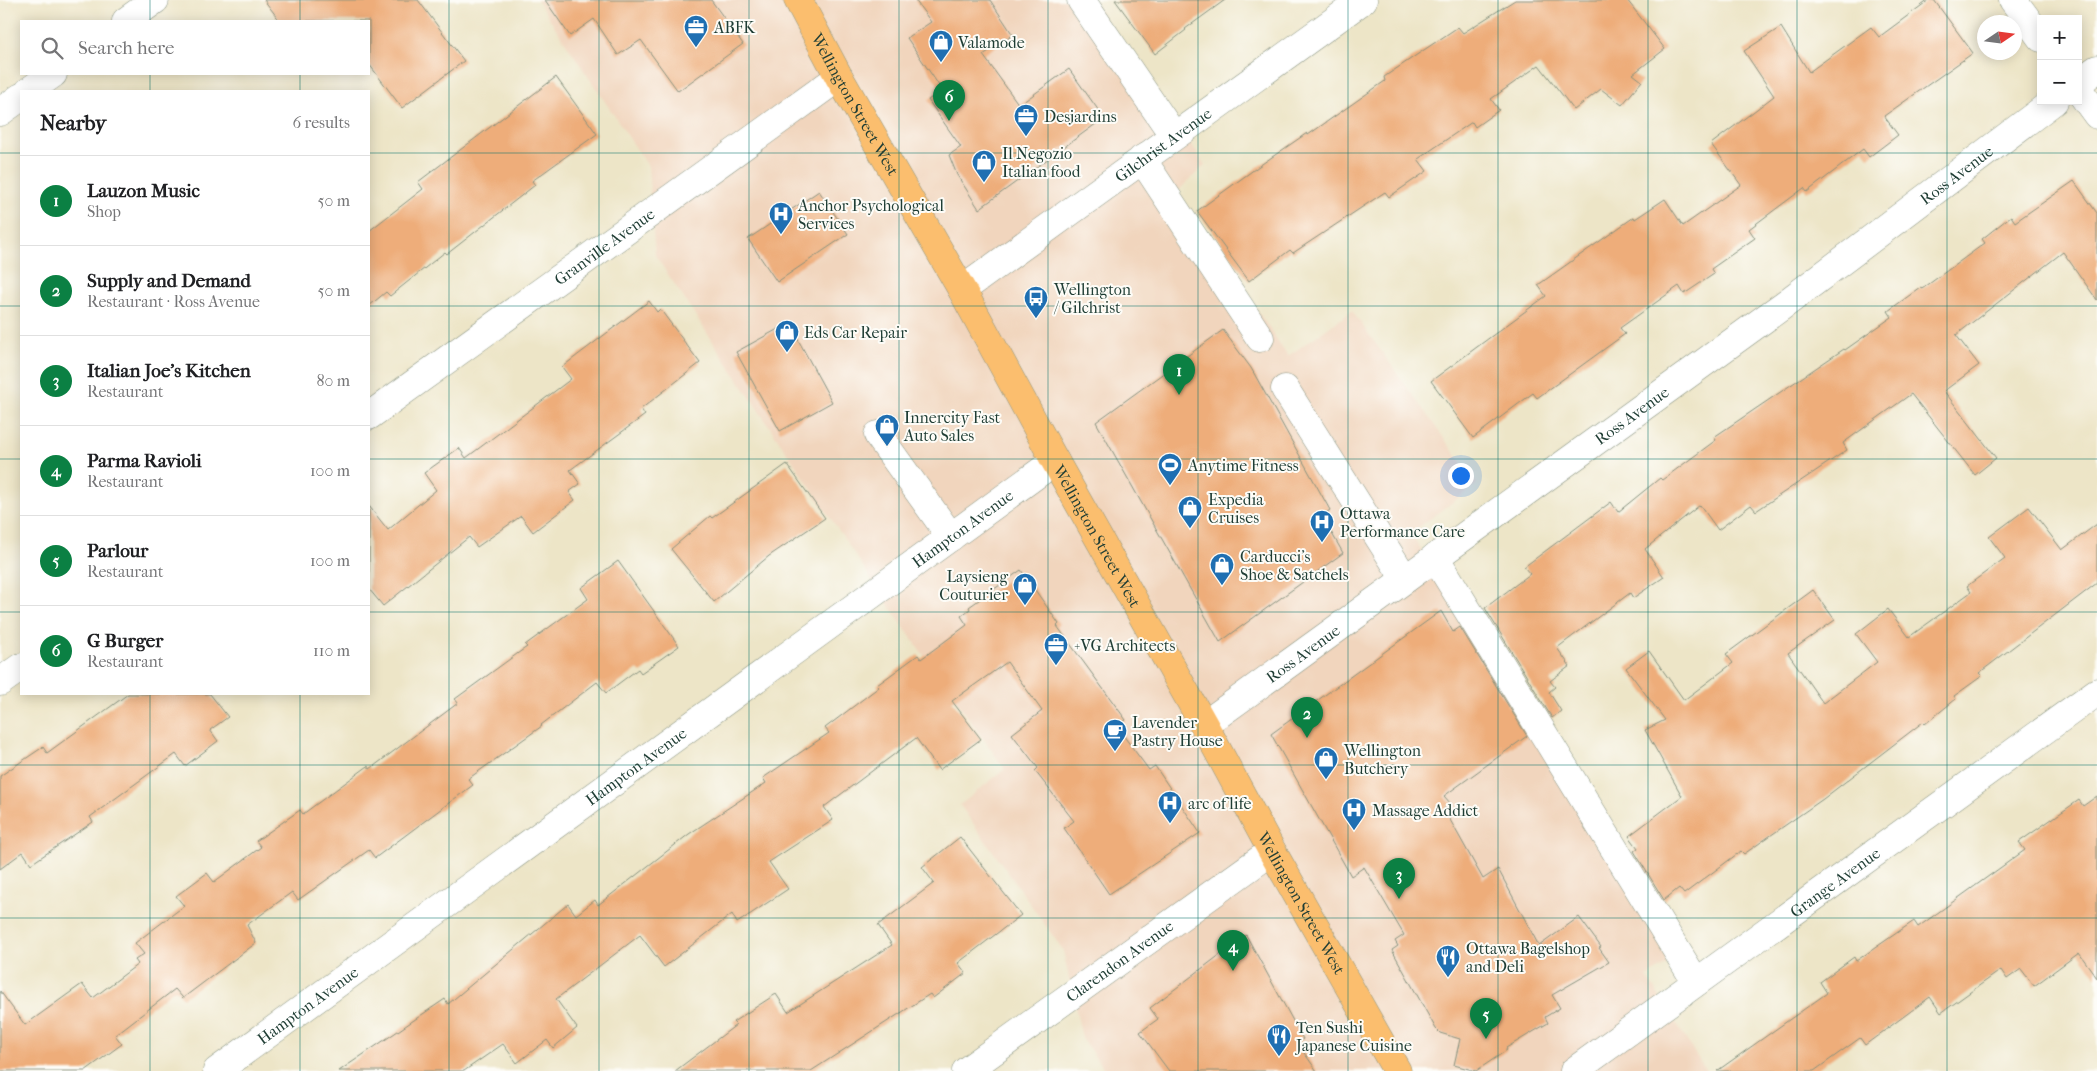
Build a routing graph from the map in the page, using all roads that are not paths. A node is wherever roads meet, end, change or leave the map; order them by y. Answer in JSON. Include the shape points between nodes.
{"nodes":[{"id":1,"x":155,"y":0,"type":"edge"},
{"id":2,"x":798,"y":0,"type":"edge"},
{"id":3,"x":1081,"y":0,"type":"edge"},
{"id":4,"x":1364,"y":0,"type":"edge"},
{"id":5,"x":2013,"y":0,"type":"edge"},
{"id":6,"x":127,"y":20,"type":"edge"},
{"id":7,"x":2037,"y":33,"type":"edge"},
{"id":8,"x":2097,"y":69,"type":"edge"},
{"id":9,"x":52,"y":75,"type":"edge"},
{"id":10,"x":839,"y":77,"type":"junction"},
{"id":11,"x":2082,"y":80,"type":"edge"},
{"id":12,"x":30,"y":90,"type":"edge"},
{"id":13,"x":2082,"y":94,"type":"edge"},
{"id":14,"x":20,"y":98,"type":"edge"},
{"id":15,"x":2049,"y":105,"type":"edge"},
{"id":16,"x":0,"y":112,"type":"edge"},
{"id":17,"x":2097,"y":115,"type":"edge"},
{"id":18,"x":1174,"y":136,"type":"junction"},
{"id":19,"x":1142,"y":160,"type":"junction"},
{"id":20,"x":962,"y":290,"type":"junction"},
{"id":21,"x":1260,"y":338,"type":"dead end"},
{"id":22,"x":1284,"y":389,"type":"dead end"},
{"id":23,"x":370,"y":415,"type":"edge"},
{"id":24,"x":878,"y":435,"type":"dead end"},
{"id":25,"x":1054,"y":461,"type":"junction"},
{"id":26,"x":950,"y":537,"type":"junction"},
{"id":27,"x":1435,"y":557,"type":"junction"},
{"id":28,"x":1405,"y":579,"type":"junction"},
{"id":29,"x":20,"y":668,"type":"edge"},
{"id":30,"x":0,"y":682,"type":"edge"},
{"id":31,"x":2097,"y":692,"type":"edge"},
{"id":32,"x":1204,"y":725,"type":"junction"},
{"id":33,"x":1272,"y":851,"type":"junction"},
{"id":34,"x":1696,"y":982,"type":"junction"},
{"id":35,"x":216,"y":1071,"type":"edge"},
{"id":36,"x":966,"y":1071,"type":"edge"},
{"id":37,"x":1397,"y":1071,"type":"edge"},
{"id":38,"x":1574,"y":1071,"type":"edge"}],
"edges":[{"from":1,"to":6,"type":"street"},
{"from":2,"to":10,"type":"main road","name":"Wellington Street West"},
{"from":3,"to":18,"type":"street"},
{"from":4,"to":18,"type":"street","name":"Gilchrist Avenue"},
{"from":5,"to":7,"type":"street"},
{"from":8,"to":11,"type":"street"},
{"from":9,"to":12,"type":"street"},
{"from":10,"to":20,"type":"main road","name":"Wellington Street West"},
{"from":10,"to":23,"type":"street","name":"Granville Avenue"},
{"from":13,"to":17,"type":"street"},
{"from":14,"to":16,"type":"street"},
{"from":15,"to":27,"type":"street","name":"Ross Avenue","via":[[1785,304]]},
{"from":18,"to":19,"type":"street","name":"Gilchrist Avenue"},
{"from":19,"to":20,"type":"street","name":"Gilchrist Avenue"},
{"from":19,"to":21,"type":"street"},
{"from":20,"to":25,"type":"main road","name":"Wellington Street West"},
{"from":22,"to":28,"type":"street"},
{"from":24,"to":26,"type":"street"},
{"from":25,"to":26,"type":"street","name":"Hampton Avenue"},
{"from":25,"to":32,"type":"main road","name":"Wellington Street West"},
{"from":26,"to":35,"type":"street","name":"Hampton Avenue"},
{"from":27,"to":28,"type":"street","name":"Ross Avenue"},
{"from":27,"to":34,"type":"street"},
{"from":28,"to":32,"type":"street","name":"Ross Avenue"},
{"from":29,"to":30,"type":"street"},
{"from":31,"to":34,"type":"street","name":"Grange Avenue"},
{"from":32,"to":33,"type":"main road","name":"Wellington Street West"},
{"from":33,"to":36,"type":"street","name":"Clarendon Avenue"},
{"from":33,"to":37,"type":"main road","name":"Wellington Street West"},
{"from":34,"to":38,"type":"street","name":"Grange Avenue"}]}
